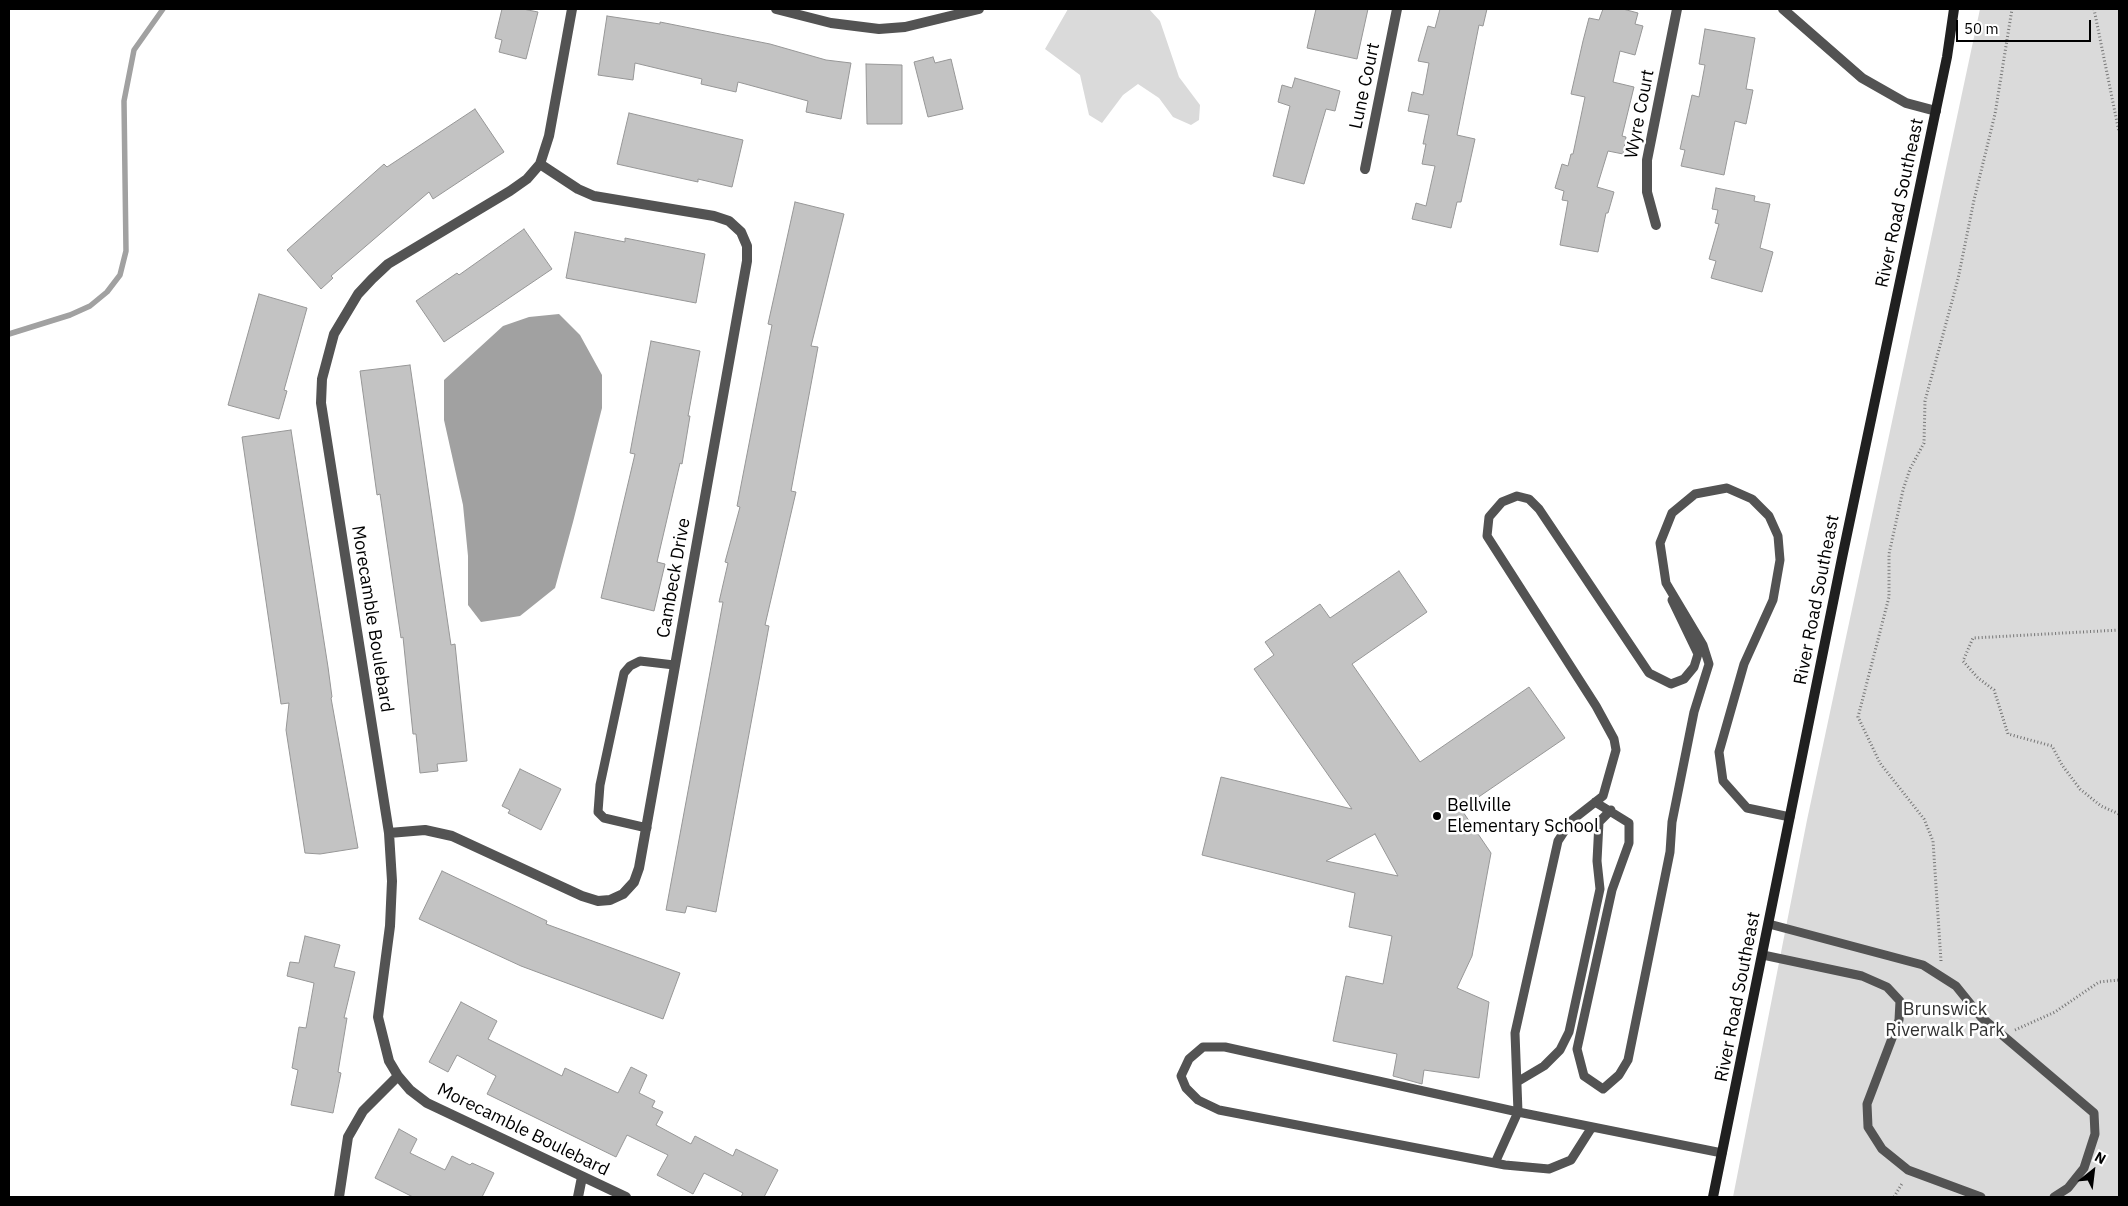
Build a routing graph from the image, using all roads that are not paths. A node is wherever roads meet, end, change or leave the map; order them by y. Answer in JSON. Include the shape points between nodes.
{"nodes":[{"id":1,"x":572,"y":9,"type":"edge"},
{"id":2,"x":776,"y":9,"type":"edge"},
{"id":3,"x":979,"y":9,"type":"edge"},
{"id":4,"x":1397,"y":9,"type":"edge"},
{"id":5,"x":1677,"y":9,"type":"edge"},
{"id":6,"x":1783,"y":9,"type":"edge"},
{"id":7,"x":1954,"y":9,"type":"edge"},
{"id":8,"x":1936,"y":111,"type":"junction"},
{"id":9,"x":540,"y":164,"type":"junction"},
{"id":10,"x":1364,"y":169,"type":"dead end"},
{"id":11,"x":1656,"y":225,"type":"dead end"},
{"id":12,"x":1666,"y":583,"type":"junction"},
{"id":13,"x":674,"y":665,"type":"junction"},
{"id":14,"x":1596,"y":802,"type":"junction"},
{"id":15,"x":1611,"y":810,"type":"junction"},
{"id":16,"x":1790,"y":817,"type":"junction"},
{"id":17,"x":647,"y":828,"type":"junction"},
{"id":18,"x":389,"y":833,"type":"junction"},
{"id":19,"x":1769,"y":924,"type":"junction"},
{"id":20,"x":1763,"y":955,"type":"junction"},
{"id":21,"x":398,"y":1076,"type":"junction"},
{"id":22,"x":1517,"y":1082,"type":"junction"},
{"id":23,"x":1518,"y":1112,"type":"junction"},
{"id":24,"x":1592,"y":1127,"type":"junction"},
{"id":25,"x":1722,"y":1153,"type":"junction"},
{"id":26,"x":1495,"y":1163,"type":"junction"},
{"id":27,"x":582,"y":1177,"type":"junction"},
{"id":28,"x":339,"y":1197,"type":"edge"},
{"id":29,"x":578,"y":1197,"type":"edge"},
{"id":30,"x":626,"y":1197,"type":"edge"},
{"id":31,"x":1713,"y":1197,"type":"edge"},
{"id":32,"x":1981,"y":1197,"type":"edge"},
{"id":33,"x":2054,"y":1197,"type":"edge"}],
"edges":[{"from":1,"to":9,"type":"street","name":"Morecamble Boulebard","via":[[549,136]]},
{"from":2,"to":3,"type":"street","via":[[831,23],[878,29]]},
{"from":4,"to":10,"type":"street","name":"Lune Court"},
{"from":5,"to":11,"type":"street","name":"Wyre Court","via":[[1647,160],[1647,192]]},
{"from":6,"to":8,"type":"street","via":[[1862,78],[1906,103]]},
{"from":7,"to":8,"type":"main road","name":"River Road Southeast"},
{"from":8,"to":16,"type":"main road","name":"River Road Southeast"},
{"from":9,"to":13,"type":"street","name":"Cambeck Drive","via":[[594,196],[729,221],[741,232],[747,246],[747,262]]},
{"from":9,"to":18,"type":"street","name":"Morecamble Boulebard","via":[[510,191],[383,269],[358,294],[345,313],[334,334],[322,379],[324,426]]},
{"from":12,"to":14,"type":"lane","via":[[1677,616],[1698,654],[1694,667],[1684,679],[1671,684],[1649,673],[1530,499],[1516,496],[1502,502],[1489,517],[1488,536],[1614,739],[1616,750],[1608,783],[1603,796]]},
{"from":12,"to":15,"type":"lane","via":[[1703,645],[1709,664],[1694,712],[1672,822],[1670,852],[1628,1060],[1620,1075],[1603,1089],[1584,1076],[1577,1049],[1612,890],[1629,843],[1629,823]]},
{"from":12,"to":16,"type":"lane","via":[[1660,543],[1672,513],[1695,494],[1727,488],[1752,499],[1769,516],[1778,536],[1780,560],[1773,600],[1744,664],[1719,752],[1723,781],[1747,808]]},
{"from":13,"to":17,"type":"street","name":"Cambeck Drive"},
{"from":13,"to":17,"type":"lane","via":[[640,661],[624,673],[600,785],[598,812],[604,818]]},
{"from":14,"to":15,"type":"lane"},
{"from":14,"to":22,"type":"lane","via":[[1571,821],[1558,841],[1515,1033]]},
{"from":15,"to":22,"type":"lane","via":[[1600,822],[1597,861],[1600,889],[1570,1032],[1560,1050],[1544,1066]]},
{"from":16,"to":19,"type":"main road","name":"River Road Southeast"},
{"from":17,"to":18,"type":"street","name":"Cambeck Drive","via":[[634,882],[623,894],[598,901],[452,836],[425,830]]},
{"from":18,"to":21,"type":"street","name":"Morecamble Boulebard","via":[[390,926],[378,1017],[384,1048]]},
{"from":19,"to":20,"type":"main road","name":"River Road Southeast"},
{"from":19,"to":33,"type":"lane","via":[[1923,965],[1956,986],[1981,1017],[2094,1114],[2095,1134],[2084,1168],[2068,1188]]},
{"from":20,"to":25,"type":"main road","name":"River Road Southeast"},
{"from":20,"to":32,"type":"lane","via":[[1862,976],[1887,987],[1900,1001],[1900,1020],[1867,1104],[1868,1127],[1882,1149],[1908,1170]]},
{"from":21,"to":27,"type":"street","name":"Morecamble Boulebard","via":[[427,1103]]},
{"from":21,"to":28,"type":"street","via":[[363,1111],[348,1137]]},
{"from":22,"to":23,"type":"lane"},
{"from":23,"to":24,"type":"lane"},
{"from":23,"to":26,"type":"lane"},
{"from":23,"to":26,"type":"lane","via":[[1224,1047],[1203,1047],[1189,1059],[1181,1076],[1186,1088],[1198,1100],[1220,1110]]},
{"from":24,"to":25,"type":"lane"},
{"from":24,"to":26,"type":"lane","via":[[1571,1160],[1549,1169]]},
{"from":25,"to":31,"type":"main road","name":"River Road Southeast"},
{"from":27,"to":29,"type":"street"},
{"from":27,"to":30,"type":"street","name":"Morecamble Boulebard"}]}
